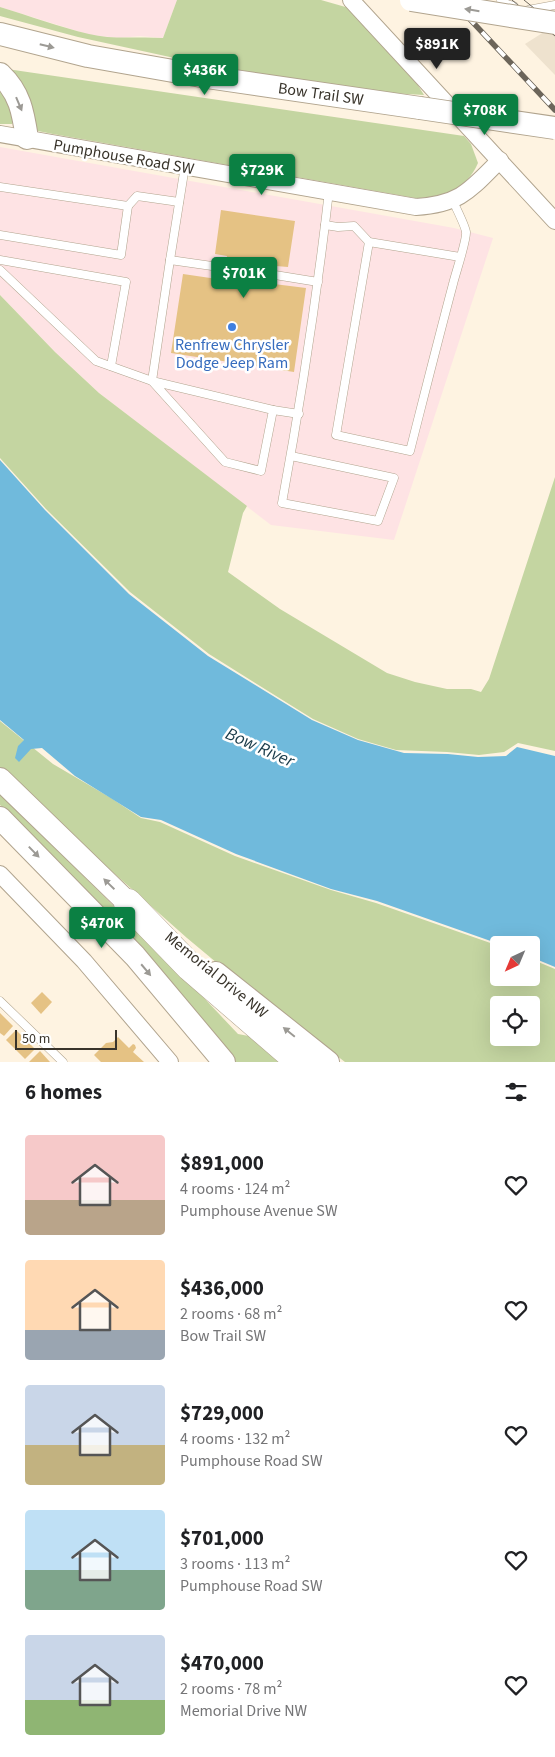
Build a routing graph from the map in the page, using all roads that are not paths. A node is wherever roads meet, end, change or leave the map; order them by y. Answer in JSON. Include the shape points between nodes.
{"nodes":[{"id":1,"x":351,"y":0,"type":"edge"},
{"id":2,"x":411,"y":0,"type":"edge"},
{"id":3,"x":501,"y":0,"type":"edge"},
{"id":4,"x":555,"y":5,"type":"edge"},
{"id":5,"x":555,"y":23,"type":"edge"},
{"id":6,"x":0,"y":34,"type":"edge"},
{"id":7,"x":0,"y":74,"type":"edge"},
{"id":8,"x":555,"y":128,"type":"edge"},
{"id":9,"x":0,"y":134,"type":"edge"},
{"id":10,"x":27,"y":138,"type":"junction"},
{"id":11,"x":500,"y":160,"type":"junction"},
{"id":12,"x":185,"y":166,"type":"junction"},
{"id":13,"x":0,"y":187,"type":"edge"},
{"id":14,"x":329,"y":191,"type":"junction"},
{"id":15,"x":453,"y":200,"type":"junction"},
{"id":16,"x":179,"y":202,"type":"junction"},
{"id":17,"x":128,"y":206,"type":"junction"},
{"id":18,"x":555,"y":221,"type":"edge"},
{"id":19,"x":325,"y":225,"type":"junction"},
{"id":20,"x":0,"y":234,"type":"edge"},
{"id":21,"x":369,"y":242,"type":"junction"},
{"id":22,"x":460,"y":256,"type":"junction"},
{"id":23,"x":0,"y":260,"type":"edge"},
{"id":24,"x":170,"y":260,"type":"junction"},
{"id":25,"x":226,"y":268,"type":"dead end"},
{"id":26,"x":0,"y":270,"type":"edge"},
{"id":27,"x":275,"y":276,"type":"dead end"},
{"id":28,"x":318,"y":282,"type":"junction"},
{"id":29,"x":112,"y":366,"type":"junction"},
{"id":30,"x":152,"y":380,"type":"junction"},
{"id":31,"x":273,"y":410,"type":"junction"},
{"id":32,"x":299,"y":414,"type":"junction"},
{"id":33,"x":291,"y":456,"type":"junction"},
{"id":34,"x":0,"y":779,"type":"edge"},
{"id":35,"x":2,"y":820,"type":"edge"},
{"id":36,"x":0,"y":874,"type":"edge"},
{"id":37,"x":128,"y":902,"type":"junction"},
{"id":38,"x":0,"y":1000,"type":"edge"},
{"id":39,"x":63,"y":1062,"type":"edge"},
{"id":40,"x":170,"y":1062,"type":"edge"},
{"id":41,"x":224,"y":1062,"type":"edge"},
{"id":42,"x":300,"y":1062,"type":"edge"},
{"id":43,"x":328,"y":1062,"type":"edge"}],
"edges":[{"from":1,"to":11,"type":"street"},
{"from":5,"to":2,"type":"main road","one_way":true,"bridge":true},
{"from":3,"to":4,"type":"lane","via":[[527,10]]},
{"from":6,"to":8,"type":"main road","name":"Bow Trail SW","one_way":true,"bridge":true,"via":[[88,56],[198,75]]},
{"from":7,"to":10,"type":"main road","one_way":true,"via":[[22,106]]},
{"from":9,"to":10,"type":"street","name":"Pumphouse Road SW"},
{"from":10,"to":12,"type":"street","name":"Pumphouse Road SW"},
{"from":11,"to":15,"type":"street","name":"Pumphouse Road SW","via":[[472,189]]},
{"from":11,"to":18,"type":"street"},
{"from":12,"to":14,"type":"street","name":"Pumphouse Road SW"},
{"from":12,"to":16,"type":"lane"},
{"from":13,"to":17,"type":"lane"},
{"from":14,"to":15,"type":"street","name":"Pumphouse Road SW","via":[[416,207]]},
{"from":14,"to":19,"type":"lane"},
{"from":15,"to":22,"type":"lane","via":[[466,232]]},
{"from":16,"to":17,"type":"lane","via":[[137,196]]},
{"from":16,"to":24,"type":"lane"},
{"from":17,"to":20,"type":"lane","via":[[121,255]]},
{"from":19,"to":21,"type":"lane","via":[[354,226]]},
{"from":19,"to":28,"type":"lane"},
{"from":21,"to":22,"type":"lane"},
{"from":21,"to":22,"type":"lane","via":[[336,435],[410,451]]},
{"from":23,"to":29,"type":"lane","via":[[126,282]]},
{"from":24,"to":25,"type":"lane"},
{"from":24,"to":30,"type":"lane"},
{"from":26,"to":29,"type":"lane","via":[[96,361]]},
{"from":27,"to":28,"type":"lane"},
{"from":28,"to":32,"type":"lane"},
{"from":29,"to":30,"type":"lane"},
{"from":30,"to":31,"type":"lane"},
{"from":30,"to":31,"type":"lane","via":[[225,462],[261,471]]},
{"from":31,"to":32,"type":"lane"},
{"from":32,"to":33,"type":"lane"},
{"from":33,"to":33,"type":"lane","via":[[282,503],[378,521],[394,478]]},
{"from":37,"to":34,"type":"main road","name":"Memorial Drive NW","one_way":true},
{"from":35,"to":41,"type":"main road","one_way":true,"via":[[135,956]]},
{"from":36,"to":40,"type":"street","via":[[84,961]]},
{"from":37,"to":42,"type":"highway","via":[[190,967]]},
{"from":43,"to":37,"type":"main road","name":"Memorial Drive NW","one_way":true},
{"from":38,"to":39,"type":"lane"}]}
